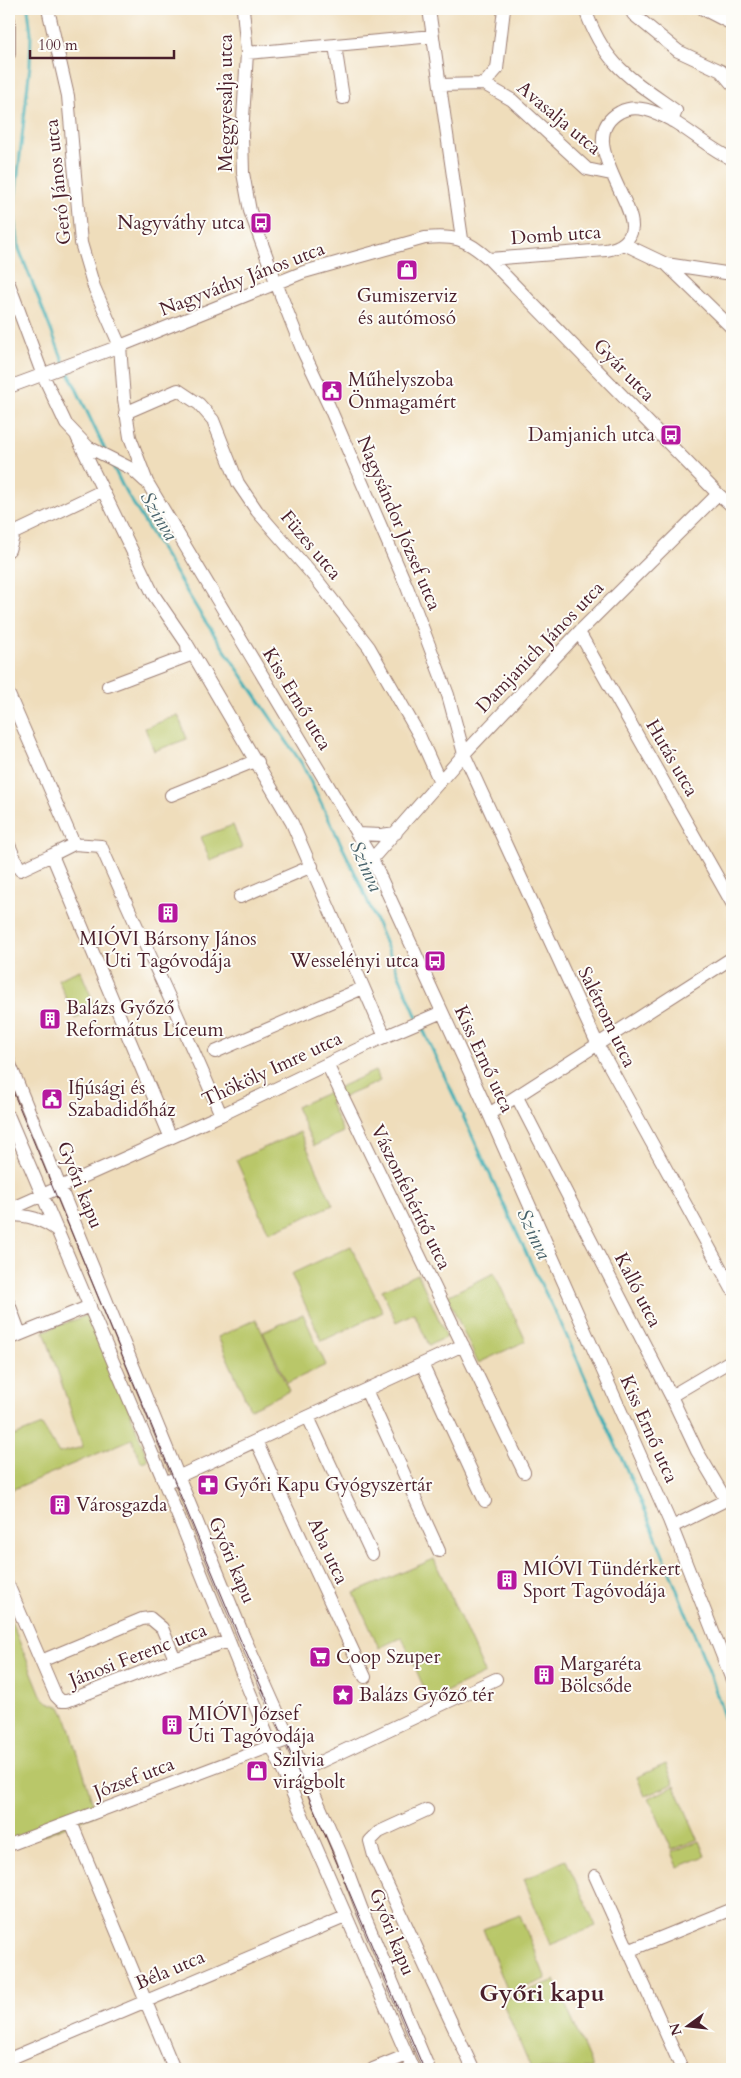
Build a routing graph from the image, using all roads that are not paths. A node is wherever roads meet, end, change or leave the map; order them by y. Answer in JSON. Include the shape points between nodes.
{"nodes":[{"id":1,"x":48,"y":9,"type":"edge"},
{"id":2,"x":243,"y":9,"type":"edge"},
{"id":3,"x":429,"y":9,"type":"edge"},
{"id":4,"x":504,"y":9,"type":"edge"},
{"id":5,"x":585,"y":9,"type":"edge"},
{"id":6,"x":703,"y":9,"type":"edge"},
{"id":7,"x":633,"y":14,"type":"dead end"},
{"id":8,"x":9,"y":20,"type":"edge"},
{"id":9,"x":732,"y":24,"type":"edge"},
{"id":10,"x":433,"y":36,"type":"junction"},
{"id":11,"x":335,"y":45,"type":"junction"},
{"id":12,"x":9,"y":48,"type":"edge"},
{"id":13,"x":247,"y":53,"type":"junction"},
{"id":14,"x":9,"y":54,"type":"edge"},
{"id":15,"x":484,"y":84,"type":"junction"},
{"id":16,"x":732,"y":84,"type":"edge"},
{"id":17,"x":440,"y":85,"type":"junction"},
{"id":18,"x":343,"y":98,"type":"dead end"},
{"id":19,"x":672,"y":121,"type":"junction"},
{"id":20,"x":732,"y":159,"type":"edge"},
{"id":21,"x":611,"y":174,"type":"junction"},
{"id":22,"x":462,"y":239,"type":"junction"},
{"id":23,"x":624,"y":244,"type":"junction"},
{"id":24,"x":489,"y":259,"type":"junction"},
{"id":25,"x":666,"y":264,"type":"junction"},
{"id":26,"x":732,"y":274,"type":"edge"},
{"id":27,"x":276,"y":283,"type":"junction"},
{"id":28,"x":9,"y":284,"type":"edge"},
{"id":29,"x":732,"y":328,"type":"edge"},
{"id":30,"x":120,"y":346,"type":"junction"},
{"id":31,"x":47,"y":372,"type":"junction"},
{"id":32,"x":9,"y":387,"type":"edge"},
{"id":33,"x":125,"y":413,"type":"junction"},
{"id":34,"x":77,"y":437,"type":"junction"},
{"id":35,"x":147,"y":482,"type":"junction"},
{"id":36,"x":102,"y":491,"type":"junction"},
{"id":37,"x":718,"y":494,"type":"junction"},
{"id":38,"x":732,"y":506,"type":"edge"},
{"id":39,"x":9,"y":550,"type":"edge"},
{"id":40,"x":579,"y":632,"type":"junction"},
{"id":41,"x":187,"y":644,"type":"junction"},
{"id":42,"x":108,"y":686,"type":"dead end"},
{"id":43,"x":9,"y":695,"type":"edge"},
{"id":44,"x":464,"y":754,"type":"junction"},
{"id":45,"x":258,"y":762,"type":"junction"},
{"id":46,"x":440,"y":782,"type":"junction"},
{"id":47,"x":171,"y":795,"type":"dead end"},
{"id":48,"x":396,"y":833,"type":"junction"},
{"id":49,"x":357,"y":834,"type":"junction"},
{"id":50,"x":74,"y":844,"type":"junction"},
{"id":51,"x":9,"y":845,"type":"edge"},
{"id":52,"x":52,"y":854,"type":"junction"},
{"id":53,"x":372,"y":859,"type":"junction"},
{"id":54,"x":312,"y":866,"type":"junction"},
{"id":55,"x":14,"y":873,"type":"edge"},
{"id":56,"x":240,"y":897,"type":"dead end"},
{"id":57,"x":732,"y":903,"type":"edge"},
{"id":58,"x":732,"y":958,"type":"edge"},
{"id":59,"x":363,"y":988,"type":"junction"},
{"id":60,"x":442,"y":1012,"type":"junction"},
{"id":61,"x":385,"y":1036,"type":"junction"},
{"id":62,"x":598,"y":1045,"type":"junction"},
{"id":63,"x":214,"y":1052,"type":"dead end"},
{"id":64,"x":9,"y":1062,"type":"edge"},
{"id":65,"x":327,"y":1064,"type":"junction"},
{"id":66,"x":517,"y":1097,"type":"junction"},
{"id":67,"x":489,"y":1114,"type":"junction"},
{"id":68,"x":221,"y":1115,"type":"junction"},
{"id":69,"x":9,"y":1118,"type":"edge"},
{"id":70,"x":170,"y":1136,"type":"junction"},
{"id":71,"x":60,"y":1185,"type":"junction"},
{"id":72,"x":42,"y":1194,"type":"junction"},
{"id":73,"x":9,"y":1210,"type":"edge"},
{"id":74,"x":9,"y":1215,"type":"edge"},
{"id":75,"x":58,"y":1231,"type":"junction"},
{"id":76,"x":732,"y":1289,"type":"edge"},
{"id":77,"x":9,"y":1304,"type":"edge"},
{"id":78,"x":90,"y":1306,"type":"junction"},
{"id":79,"x":14,"y":1337,"type":"edge"},
{"id":80,"x":463,"y":1345,"type":"junction"},
{"id":81,"x":732,"y":1360,"type":"edge"},
{"id":82,"x":422,"y":1364,"type":"junction"},
{"id":83,"x":366,"y":1390,"type":"junction"},
{"id":84,"x":671,"y":1396,"type":"junction"},
{"id":85,"x":308,"y":1416,"type":"junction"},
{"id":86,"x":256,"y":1441,"type":"junction"},
{"id":87,"x":524,"y":1472,"type":"dead end"},
{"id":88,"x":178,"y":1477,"type":"junction"},
{"id":89,"x":164,"y":1483,"type":"junction"},
{"id":90,"x":729,"y":1499,"type":"edge"},
{"id":91,"x":485,"y":1501,"type":"dead end"},
{"id":92,"x":672,"y":1527,"type":"junction"},
{"id":93,"x":439,"y":1551,"type":"dead end"},
{"id":94,"x":372,"y":1554,"type":"dead end"},
{"id":95,"x":9,"y":1587,"type":"edge"},
{"id":96,"x":228,"y":1641,"type":"junction"},
{"id":97,"x":175,"y":1659,"type":"junction"},
{"id":98,"x":41,"y":1661,"type":"junction"},
{"id":99,"x":365,"y":1676,"type":"dead end"},
{"id":100,"x":496,"y":1679,"type":"dead end"},
{"id":101,"x":732,"y":1680,"type":"edge"},
{"id":102,"x":290,"y":1739,"type":"junction"},
{"id":103,"x":272,"y":1746,"type":"junction"},
{"id":104,"x":303,"y":1769,"type":"junction"},
{"id":105,"x":286,"y":1778,"type":"junction"},
{"id":106,"x":427,"y":1810,"type":"dead end"},
{"id":107,"x":71,"y":1822,"type":"junction"},
{"id":108,"x":9,"y":1845,"type":"edge"},
{"id":109,"x":595,"y":1876,"type":"dead end"},
{"id":110,"x":732,"y":1909,"type":"edge"},
{"id":111,"x":345,"y":1917,"type":"junction"},
{"id":112,"x":628,"y":1951,"type":"junction"},
{"id":113,"x":145,"y":2000,"type":"junction"},
{"id":114,"x":407,"y":2055,"type":"junction"},
{"id":115,"x":9,"y":2059,"type":"edge"},
{"id":116,"x":174,"y":2069,"type":"edge"},
{"id":117,"x":373,"y":2069,"type":"edge"},
{"id":118,"x":413,"y":2069,"type":"edge"},
{"id":119,"x":429,"y":2069,"type":"edge"},
{"id":120,"x":473,"y":2069,"type":"edge"},
{"id":121,"x":682,"y":2069,"type":"edge"}],
"edges":[{"from":1,"to":30,"type":"street","name":"Geró János utca","via":[[68,96],[81,243],[94,287]]},
{"from":2,"to":13,"type":"street","name":"Meggyesalja utca"},
{"from":3,"to":10,"type":"street"},
{"from":4,"to":15,"type":"street","via":[[497,69]]},
{"from":5,"to":19,"type":"street","via":[[598,43],[622,72],[676,111]]},
{"from":6,"to":9,"type":"street"},
{"from":7,"to":16,"type":"street","via":[[678,51],[721,72]]},
{"from":8,"to":12,"type":"street"},
{"from":10,"to":11,"type":"street"},
{"from":10,"to":17,"type":"street"},
{"from":11,"to":13,"type":"street"},
{"from":11,"to":18,"type":"street"},
{"from":12,"to":14,"type":"street"},
{"from":13,"to":27,"type":"street","name":"Meggyesalja utca","via":[[243,172],[250,211]]},
{"from":15,"to":17,"type":"street"},
{"from":15,"to":21,"type":"street","name":"Avasalja utca","via":[[512,100],[587,169]]},
{"from":17,"to":22,"type":"street"},
{"from":19,"to":20,"type":"street","name":"Avasalja utca"},
{"from":19,"to":21,"type":"street","name":"Avasalja utca","via":[[654,112],[634,108],[613,115],[604,136],[604,153]]},
{"from":21,"to":23,"type":"street","name":"Domb utca","via":[[631,218],[630,236]]},
{"from":22,"to":24,"type":"street"},
{"from":22,"to":27,"type":"street","name":"Nagyváthy János utca","via":[[445,236],[425,238]]},
{"from":23,"to":24,"type":"street","name":"Domb utca","via":[[606,250]]},
{"from":23,"to":25,"type":"street","name":"Domb utca"},
{"from":24,"to":37,"type":"street","name":"Gyár utca"},
{"from":25,"to":26,"type":"street","name":"Domb utca"},
{"from":25,"to":29,"type":"street","name":"Domb utca"},
{"from":27,"to":30,"type":"street","name":"Nagyváthy János utca"},
{"from":27,"to":44,"type":"street","name":"Nagysándor József utca","via":[[408,587],[448,695]]},
{"from":28,"to":31,"type":"street"},
{"from":30,"to":31,"type":"street","name":"Nagyváthy János utca"},
{"from":30,"to":33,"type":"street","name":"Kiss Ernő utca"},
{"from":31,"to":32,"type":"street","name":"Nagyváthy János utca"},
{"from":31,"to":34,"type":"street","via":[[66,424]]},
{"from":33,"to":35,"type":"street","name":"Kiss Ernő utca","via":[[130,437]]},
{"from":33,"to":46,"type":"street","name":"Füzes utca","via":[[178,390],[199,404],[213,420],[238,483],[369,647],[419,735]]},
{"from":34,"to":35,"type":"street","name":"Kiss Ernő utca","via":[[88,447],[132,469]]},
{"from":34,"to":36,"type":"street"},
{"from":35,"to":49,"type":"street","name":"Kiss Ernő utca"},
{"from":36,"to":39,"type":"street","via":[[14,533]]},
{"from":36,"to":41,"type":"street","via":[[153,594]]},
{"from":37,"to":38,"type":"street","name":"Gyár utca"},
{"from":37,"to":40,"type":"street","name":"Damjanich János utca"},
{"from":40,"to":44,"type":"street","name":"Damjanich János utca"},
{"from":40,"to":57,"type":"street","name":"Hutás utca"},
{"from":41,"to":42,"type":"street","via":[[188,656]]},
{"from":41,"to":45,"type":"street"},
{"from":43,"to":50,"type":"street"},
{"from":44,"to":46,"type":"street","name":"Damjanich János utca"},
{"from":44,"to":62,"type":"street","name":"Salétrom utca"},
{"from":45,"to":47,"type":"street"},
{"from":45,"to":54,"type":"street"},
{"from":46,"to":48,"type":"street","name":"Damjanich János utca"},
{"from":48,"to":49,"type":"street"},
{"from":48,"to":53,"type":"street","name":"Damjanich János utca"},
{"from":49,"to":53,"type":"street","name":"Kiss Ernő utca"},
{"from":50,"to":52,"type":"street"},
{"from":50,"to":68,"type":"street","via":[[101,846]]},
{"from":51,"to":55,"type":"street"},
{"from":52,"to":55,"type":"street"},
{"from":52,"to":70,"type":"street"},
{"from":53,"to":60,"type":"street","name":"Kiss Ernő utca"},
{"from":54,"to":56,"type":"street"},
{"from":54,"to":59,"type":"street"},
{"from":58,"to":62,"type":"street"},
{"from":59,"to":61,"type":"street"},
{"from":59,"to":63,"type":"street"},
{"from":60,"to":61,"type":"street","name":"Thököly Imre utca"},
{"from":60,"to":67,"type":"street","name":"Kiss Ernő utca"},
{"from":61,"to":65,"type":"street","name":"Thököly Imre utca"},
{"from":62,"to":66,"type":"street"},
{"from":62,"to":76,"type":"street","name":"Salétrom utca"},
{"from":64,"to":71,"type":"street","name":"Győri kapu"},
{"from":65,"to":68,"type":"street","name":"Thököly Imre utca"},
{"from":65,"to":80,"type":"street","name":"Vászonfehérítő utca"},
{"from":66,"to":67,"type":"street"},
{"from":66,"to":84,"type":"street","name":"Kalló utca"},
{"from":67,"to":92,"type":"street","name":"Kiss Ernő utca"},
{"from":68,"to":70,"type":"street","name":"Thököly Imre utca"},
{"from":69,"to":72,"type":"street","name":"Győri kapu"},
{"from":70,"to":71,"type":"street","name":"Thököly Imre utca"},
{"from":71,"to":72,"type":"street","name":"Thököly Imre utca"},
{"from":71,"to":88,"type":"street","name":"Győri kapu"},
{"from":72,"to":73,"type":"street","name":"Thököly Imre utca"},
{"from":72,"to":75,"type":"street","name":"Győri kapu"},
{"from":74,"to":75,"type":"street","via":[[41,1220]]},
{"from":75,"to":78,"type":"street","name":"Győri kapu"},
{"from":77,"to":79,"type":"street"},
{"from":78,"to":79,"type":"street"},
{"from":78,"to":89,"type":"street","name":"Győri kapu"},
{"from":80,"to":82,"type":"street"},
{"from":80,"to":87,"type":"street"},
{"from":81,"to":84,"type":"street"},
{"from":82,"to":83,"type":"street"},
{"from":82,"to":91,"type":"street"},
{"from":83,"to":85,"type":"street"},
{"from":83,"to":93,"type":"street"},
{"from":84,"to":90,"type":"street","name":"Kalló utca","via":[[697,1451]]},
{"from":85,"to":86,"type":"street"},
{"from":85,"to":94,"type":"street","name":"Aba utca"},
{"from":86,"to":88,"type":"street"},
{"from":86,"to":99,"type":"street","name":"Aba utca"},
{"from":88,"to":89,"type":"street"},
{"from":88,"to":102,"type":"street","name":"Győri kapu"},
{"from":89,"to":96,"type":"street","name":"Győri kapu"},
{"from":90,"to":92,"type":"street"},
{"from":92,"to":101,"type":"street","name":"Kiss Ernő utca"},
{"from":95,"to":98,"type":"street"},
{"from":96,"to":97,"type":"street","name":"Jánosi Ferenc utca"},
{"from":96,"to":103,"type":"street","name":"Győri kapu"},
{"from":97,"to":98,"type":"street","via":[[162,1628],[150,1618]]},
{"from":97,"to":98,"type":"street","name":"Jánosi Ferenc utca","via":[[62,1701],[56,1696]]},
{"from":100,"to":104,"type":"street"},
{"from":102,"to":103,"type":"street","name":"József utca"},
{"from":102,"to":104,"type":"street","name":"Győri kapu"},
{"from":103,"to":105,"type":"street","name":"Győri kapu"},
{"from":103,"to":107,"type":"street","name":"József utca"},
{"from":104,"to":105,"type":"street"},
{"from":104,"to":119,"type":"street","name":"Győri kapu"},
{"from":105,"to":111,"type":"street","name":"Győri kapu"},
{"from":106,"to":120,"type":"street","name":"Győri kapu","via":[[379,1832],[370,1842]]},
{"from":107,"to":108,"type":"street","name":"József utca"},
{"from":107,"to":113,"type":"street"},
{"from":109,"to":112,"type":"street"},
{"from":110,"to":112,"type":"street"},
{"from":111,"to":113,"type":"street","name":"Béla utca"},
{"from":111,"to":114,"type":"street","name":"Győri kapu"},
{"from":112,"to":121,"type":"street"},
{"from":113,"to":115,"type":"street","name":"Béla utca"},
{"from":113,"to":116,"type":"street"},
{"from":114,"to":117,"type":"street"},
{"from":114,"to":118,"type":"street","name":"Győri kapu"}]}
